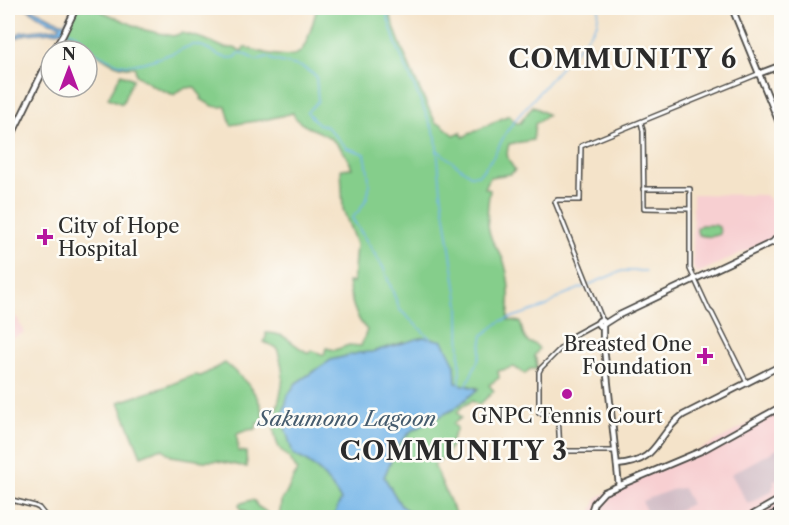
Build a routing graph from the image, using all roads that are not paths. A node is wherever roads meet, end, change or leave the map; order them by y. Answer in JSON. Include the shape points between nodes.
{"nodes":[{"id":1,"x":76,"y":8,"type":"edge"},
{"id":2,"x":732,"y":8,"type":"edge"},
{"id":3,"x":60,"y":39,"type":"edge"},
{"id":4,"x":779,"y":66,"type":"edge"},
{"id":5,"x":759,"y":74,"type":"junction"},
{"id":6,"x":39,"y":79,"type":"edge"},
{"id":7,"x":642,"y":122,"type":"junction"},
{"id":8,"x":782,"y":130,"type":"edge"},
{"id":9,"x":12,"y":131,"type":"edge"},
{"id":10,"x":8,"y":142,"type":"edge"},
{"id":11,"x":8,"y":147,"type":"edge"},
{"id":12,"x":643,"y":189,"type":"junction"},
{"id":13,"x":690,"y":209,"type":"junction"},
{"id":14,"x":782,"y":219,"type":"edge"},
{"id":15,"x":780,"y":237,"type":"edge"},
{"id":16,"x":779,"y":245,"type":"edge"},
{"id":17,"x":782,"y":266,"type":"edge"},
{"id":18,"x":685,"y":268,"type":"dead end"},
{"id":19,"x":693,"y":277,"type":"junction"},
{"id":20,"x":600,"y":322,"type":"junction"},
{"id":21,"x":782,"y":365,"type":"edge"},
{"id":22,"x":747,"y":383,"type":"junction"},
{"id":23,"x":782,"y":406,"type":"edge"},
{"id":24,"x":775,"y":410,"type":"junction"},
{"id":25,"x":782,"y":423,"type":"edge"},
{"id":26,"x":615,"y":451,"type":"junction"},
{"id":27,"x":617,"y":465,"type":"junction"},
{"id":28,"x":620,"y":483,"type":"junction"},
{"id":29,"x":8,"y":499,"type":"edge"},
{"id":30,"x":782,"y":499,"type":"edge"},
{"id":31,"x":47,"y":518,"type":"edge"},
{"id":32,"x":589,"y":518,"type":"edge"},
{"id":33,"x":748,"y":518,"type":"edge"}],
"edges":[{"from":1,"to":3,"type":"main road"},
{"from":2,"to":5,"type":"main road"},
{"from":4,"to":5,"type":"main road"},
{"from":5,"to":7,"type":"street"},
{"from":5,"to":8,"type":"main road"},
{"from":6,"to":9,"type":"main road"},
{"from":7,"to":12,"type":"street"},
{"from":7,"to":20,"type":"street","via":[[581,146],[580,200],[555,201]]},
{"from":9,"to":10,"type":"main road"},
{"from":9,"to":11,"type":"main road"},
{"from":12,"to":13,"type":"street","via":[[644,208]]},
{"from":12,"to":13,"type":"street","via":[[690,189]]},
{"from":13,"to":19,"type":"street"},
{"from":14,"to":15,"type":"main road"},
{"from":15,"to":16,"type":"main road"},
{"from":16,"to":17,"type":"main road"},
{"from":16,"to":19,"type":"main road"},
{"from":18,"to":19,"type":"street"},
{"from":19,"to":20,"type":"main road"},
{"from":19,"to":22,"type":"street"},
{"from":20,"to":26,"type":"main road"},
{"from":20,"to":26,"type":"street","via":[[574,335],[540,369],[539,413],[558,415],[560,451]]},
{"from":21,"to":22,"type":"main road"},
{"from":22,"to":27,"type":"main road","via":[[678,419],[646,457]]},
{"from":23,"to":24,"type":"main road"},
{"from":24,"to":25,"type":"street"},
{"from":24,"to":28,"type":"main road","via":[[716,443]]},
{"from":26,"to":27,"type":"main road"},
{"from":27,"to":28,"type":"main road"},
{"from":28,"to":32,"type":"main road","via":[[599,496]]},
{"from":29,"to":31,"type":"street","via":[[35,506]]},
{"from":30,"to":33,"type":"main road"}]}
